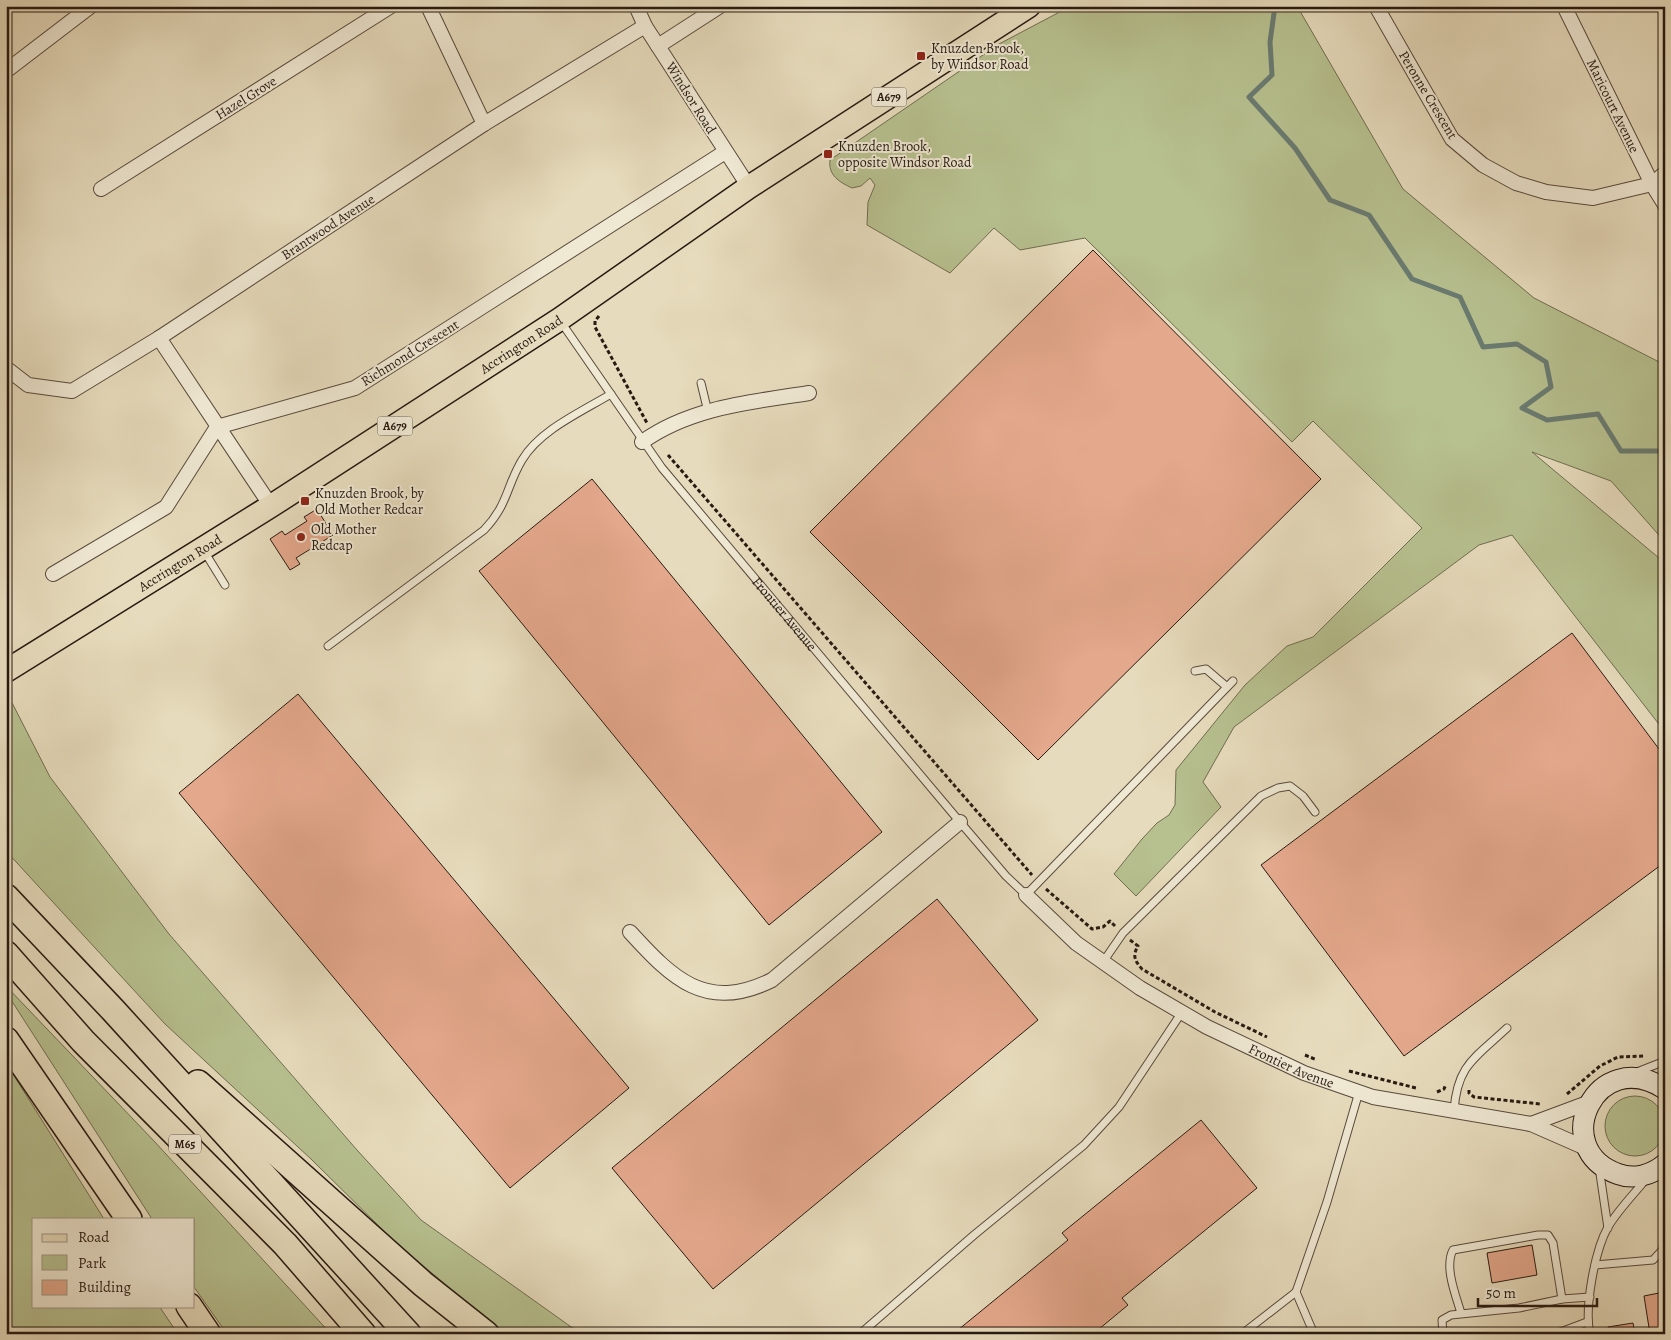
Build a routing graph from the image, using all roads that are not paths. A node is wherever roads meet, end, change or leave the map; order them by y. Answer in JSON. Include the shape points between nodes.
{"nodes":[{"id":1,"x":91,"y":6,"type":"edge"},
{"id":2,"x":391,"y":6,"type":"edge"},
{"id":3,"x":428,"y":6,"type":"edge"},
{"id":4,"x":636,"y":6,"type":"edge"},
{"id":5,"x":720,"y":6,"type":"edge"},
{"id":6,"x":1029,"y":6,"type":"edge"},
{"id":7,"x":1376,"y":6,"type":"edge"},
{"id":8,"x":1564,"y":6,"type":"edge"},
{"id":9,"x":645,"y":26,"type":"junction"},
{"id":10,"x":658,"y":46,"type":"junction"},
{"id":11,"x":6,"y":71,"type":"edge"},
{"id":12,"x":484,"y":124,"type":"junction"},
{"id":13,"x":725,"y":152,"type":"junction"},
{"id":14,"x":1665,"y":174,"type":"edge"},
{"id":15,"x":1652,"y":184,"type":"junction"},
{"id":16,"x":748,"y":187,"type":"junction"},
{"id":17,"x":101,"y":190,"type":"dead end"},
{"id":18,"x":1665,"y":205,"type":"edge"},
{"id":19,"x":560,"y":319,"type":"junction"},
{"id":20,"x":158,"y":338,"type":"junction"},
{"id":21,"x":6,"y":368,"type":"edge"},
{"id":22,"x":701,"y":383,"type":"dead end"},
{"id":23,"x":610,"y":394,"type":"junction"},
{"id":24,"x":809,"y":394,"type":"dead end"},
{"id":25,"x":708,"y":412,"type":"junction"},
{"id":26,"x":217,"y":427,"type":"junction"},
{"id":27,"x":647,"y":438,"type":"junction"},
{"id":28,"x":271,"y":506,"type":"junction"},
{"id":29,"x":203,"y":549,"type":"junction"},
{"id":30,"x":53,"y":574,"type":"dead end"},
{"id":31,"x":225,"y":585,"type":"dead end"},
{"id":32,"x":328,"y":646,"type":"dead end"},
{"id":33,"x":6,"y":670,"type":"edge"},
{"id":34,"x":1195,"y":670,"type":"dead end"},
{"id":35,"x":1233,"y":681,"type":"dead end"},
{"id":36,"x":1226,"y":687,"type":"junction"},
{"id":37,"x":1315,"y":812,"type":"dead end"},
{"id":38,"x":960,"y":822,"type":"junction"},
{"id":39,"x":1026,"y":895,"type":"junction"},
{"id":40,"x":6,"y":897,"type":"edge"},
{"id":41,"x":630,"y":932,"type":"dead end"},
{"id":42,"x":6,"y":954,"type":"edge"},
{"id":43,"x":1103,"y":962,"type":"junction"},
{"id":44,"x":113,"y":1010,"type":"junction"},
{"id":45,"x":1182,"y":1012,"type":"junction"},
{"id":46,"x":1507,"y":1028,"type":"dead end"},
{"id":47,"x":6,"y":1040,"type":"edge"},
{"id":48,"x":1665,"y":1061,"type":"edge"},
{"id":49,"x":1626,"y":1077,"type":"junction"},
{"id":50,"x":1665,"y":1088,"type":"edge"},
{"id":51,"x":1359,"y":1092,"type":"junction"},
{"id":52,"x":1590,"y":1102,"type":"junction"},
{"id":53,"x":1454,"y":1112,"type":"junction"},
{"id":54,"x":1531,"y":1124,"type":"junction"},
{"id":55,"x":1593,"y":1156,"type":"junction"},
{"id":56,"x":1660,"y":1169,"type":"edge"},
{"id":57,"x":128,"y":1218,"type":"edge"},
{"id":58,"x":1608,"y":1228,"type":"junction"},
{"id":59,"x":1665,"y":1229,"type":"edge"},
{"id":60,"x":1664,"y":1247,"type":"edge"},
{"id":61,"x":1595,"y":1265,"type":"junction"},
{"id":62,"x":1296,"y":1292,"type":"junction"},
{"id":63,"x":1590,"y":1297,"type":"junction"},
{"id":64,"x":1562,"y":1299,"type":"junction"},
{"id":65,"x":190,"y":1308,"type":"edge"},
{"id":66,"x":1461,"y":1313,"type":"junction"},
{"id":67,"x":1587,"y":1322,"type":"junction"},
{"id":68,"x":208,"y":1334,"type":"edge"},
{"id":69,"x":362,"y":1334,"type":"edge"},
{"id":70,"x":408,"y":1334,"type":"edge"},
{"id":71,"x":486,"y":1334,"type":"edge"},
{"id":72,"x":860,"y":1334,"type":"edge"},
{"id":73,"x":1242,"y":1334,"type":"edge"},
{"id":74,"x":1314,"y":1334,"type":"edge"},
{"id":75,"x":1443,"y":1334,"type":"edge"},
{"id":76,"x":1555,"y":1334,"type":"edge"},
{"id":77,"x":1590,"y":1334,"type":"edge"}],
"edges":[{"from":1,"to":11,"type":"street"},
{"from":2,"to":17,"type":"street","name":"Hazel Grove"},
{"from":3,"to":12,"type":"street"},
{"from":4,"to":9,"type":"street","name":"Windsor Road"},
{"from":5,"to":10,"type":"street"},
{"from":6,"to":16,"type":"main road","name":"Accrington Road","number":"A679"},
{"from":7,"to":15,"type":"street","name":"Peronne Crescent","via":[[1452,139],[1483,165],[1531,188],[1593,198]]},
{"from":8,"to":15,"type":"street","name":"Maricourt Avenue"},
{"from":9,"to":10,"type":"street","name":"Windsor Road"},
{"from":9,"to":12,"type":"street","name":"Brantwood Avenue"},
{"from":10,"to":13,"type":"street","name":"Windsor Road"},
{"from":12,"to":20,"type":"street","name":"Brantwood Avenue"},
{"from":13,"to":16,"type":"street","name":"Windsor Road"},
{"from":13,"to":26,"type":"street","name":"Richmond Crescent","via":[[355,388]]},
{"from":14,"to":15,"type":"street","name":"Peronne Crescent"},
{"from":15,"to":18,"type":"street","name":"Maricourt Avenue"},
{"from":16,"to":19,"type":"main road","name":"Accrington Road","number":"A679"},
{"from":19,"to":23,"type":"lane","name":"Frontier Avenue"},
{"from":19,"to":28,"type":"main road","name":"Accrington Road","number":"A679"},
{"from":20,"to":21,"type":"street","name":"Brantwood Avenue","via":[[72,391],[28,385]]},
{"from":20,"to":26,"type":"street"},
{"from":22,"to":25,"type":"lane"},
{"from":23,"to":27,"type":"lane","name":"Frontier Avenue"},
{"from":23,"to":32,"type":"lane","via":[[534,446],[523,459],[498,516],[484,530]]},
{"from":24,"to":25,"type":"street"},
{"from":25,"to":27,"type":"street","via":[[676,422]]},
{"from":26,"to":28,"type":"street"},
{"from":26,"to":30,"type":"street","via":[[166,507]]},
{"from":27,"to":38,"type":"lane","name":"Frontier Avenue"},
{"from":28,"to":29,"type":"main road","name":"Accrington Road","number":"A679"},
{"from":29,"to":31,"type":"lane"},
{"from":29,"to":33,"type":"main road","name":"Accrington Road","number":"A679"},
{"from":34,"to":36,"type":"lane","via":[[1206,668]]},
{"from":35,"to":36,"type":"lane"},
{"from":36,"to":39,"type":"lane"},
{"from":37,"to":43,"type":"lane","via":[[1290,786],[1261,796],[1122,933]]},
{"from":38,"to":39,"type":"lane","name":"Frontier Avenue"},
{"from":38,"to":41,"type":"street","via":[[772,980],[757,987],[724,993],[691,985],[669,974]]},
{"from":39,"to":43,"type":"street","name":"Frontier Avenue","via":[[1076,943]]},
{"from":40,"to":44,"type":"highway","number":"M65"},
{"from":42,"to":69,"type":"highway","number":"M65","via":[[83,1041],[285,1244]]},
{"from":43,"to":45,"type":"street","name":"Frontier Avenue"},
{"from":44,"to":70,"type":"highway","number":"M65"},
{"from":44,"to":71,"type":"highway","number":"M65","via":[[423,1284]]},
{"from":45,"to":51,"type":"street","name":"Frontier Avenue","via":[[1304,1073]]},
{"from":45,"to":72,"type":"lane","via":[[1119,1108],[1084,1145]]},
{"from":46,"to":53,"type":"lane","via":[[1467,1065],[1456,1085]]},
{"from":47,"to":57,"type":"highway"},
{"from":48,"to":49,"type":"lane"},
{"from":49,"to":50,"type":"street","via":[[1640,1077]]},
{"from":49,"to":52,"type":"street","via":[[1599,1090]]},
{"from":51,"to":53,"type":"street","name":"Frontier Avenue"},
{"from":51,"to":62,"type":"lane","via":[[1327,1202]]},
{"from":52,"to":54,"type":"street","name":"Frontier Avenue"},
{"from":52,"to":55,"type":"street","via":[[1583,1125]]},
{"from":53,"to":54,"type":"street","name":"Frontier Avenue"},
{"from":54,"to":55,"type":"street","name":"Frontier Avenue"},
{"from":55,"to":56,"type":"street","via":[[1610,1171],[1623,1176],[1637,1176]]},
{"from":55,"to":58,"type":"lane"},
{"from":56,"to":58,"type":"lane"},
{"from":58,"to":61,"type":"lane"},
{"from":59,"to":60,"type":"lane"},
{"from":60,"to":61,"type":"lane","via":[[1653,1260]]},
{"from":61,"to":63,"type":"lane"},
{"from":62,"to":73,"type":"lane"},
{"from":62,"to":74,"type":"lane"},
{"from":63,"to":64,"type":"lane"},
{"from":63,"to":67,"type":"lane"},
{"from":64,"to":66,"type":"lane","via":[[1519,1308]]},
{"from":64,"to":66,"type":"lane","via":[[1553,1244],[1548,1235],[1538,1234],[1453,1250],[1450,1256],[1452,1280]]},
{"from":65,"to":68,"type":"highway"},
{"from":66,"to":75,"type":"lane","via":[[1442,1320]]},
{"from":67,"to":76,"type":"lane"},
{"from":67,"to":77,"type":"lane"}]}
